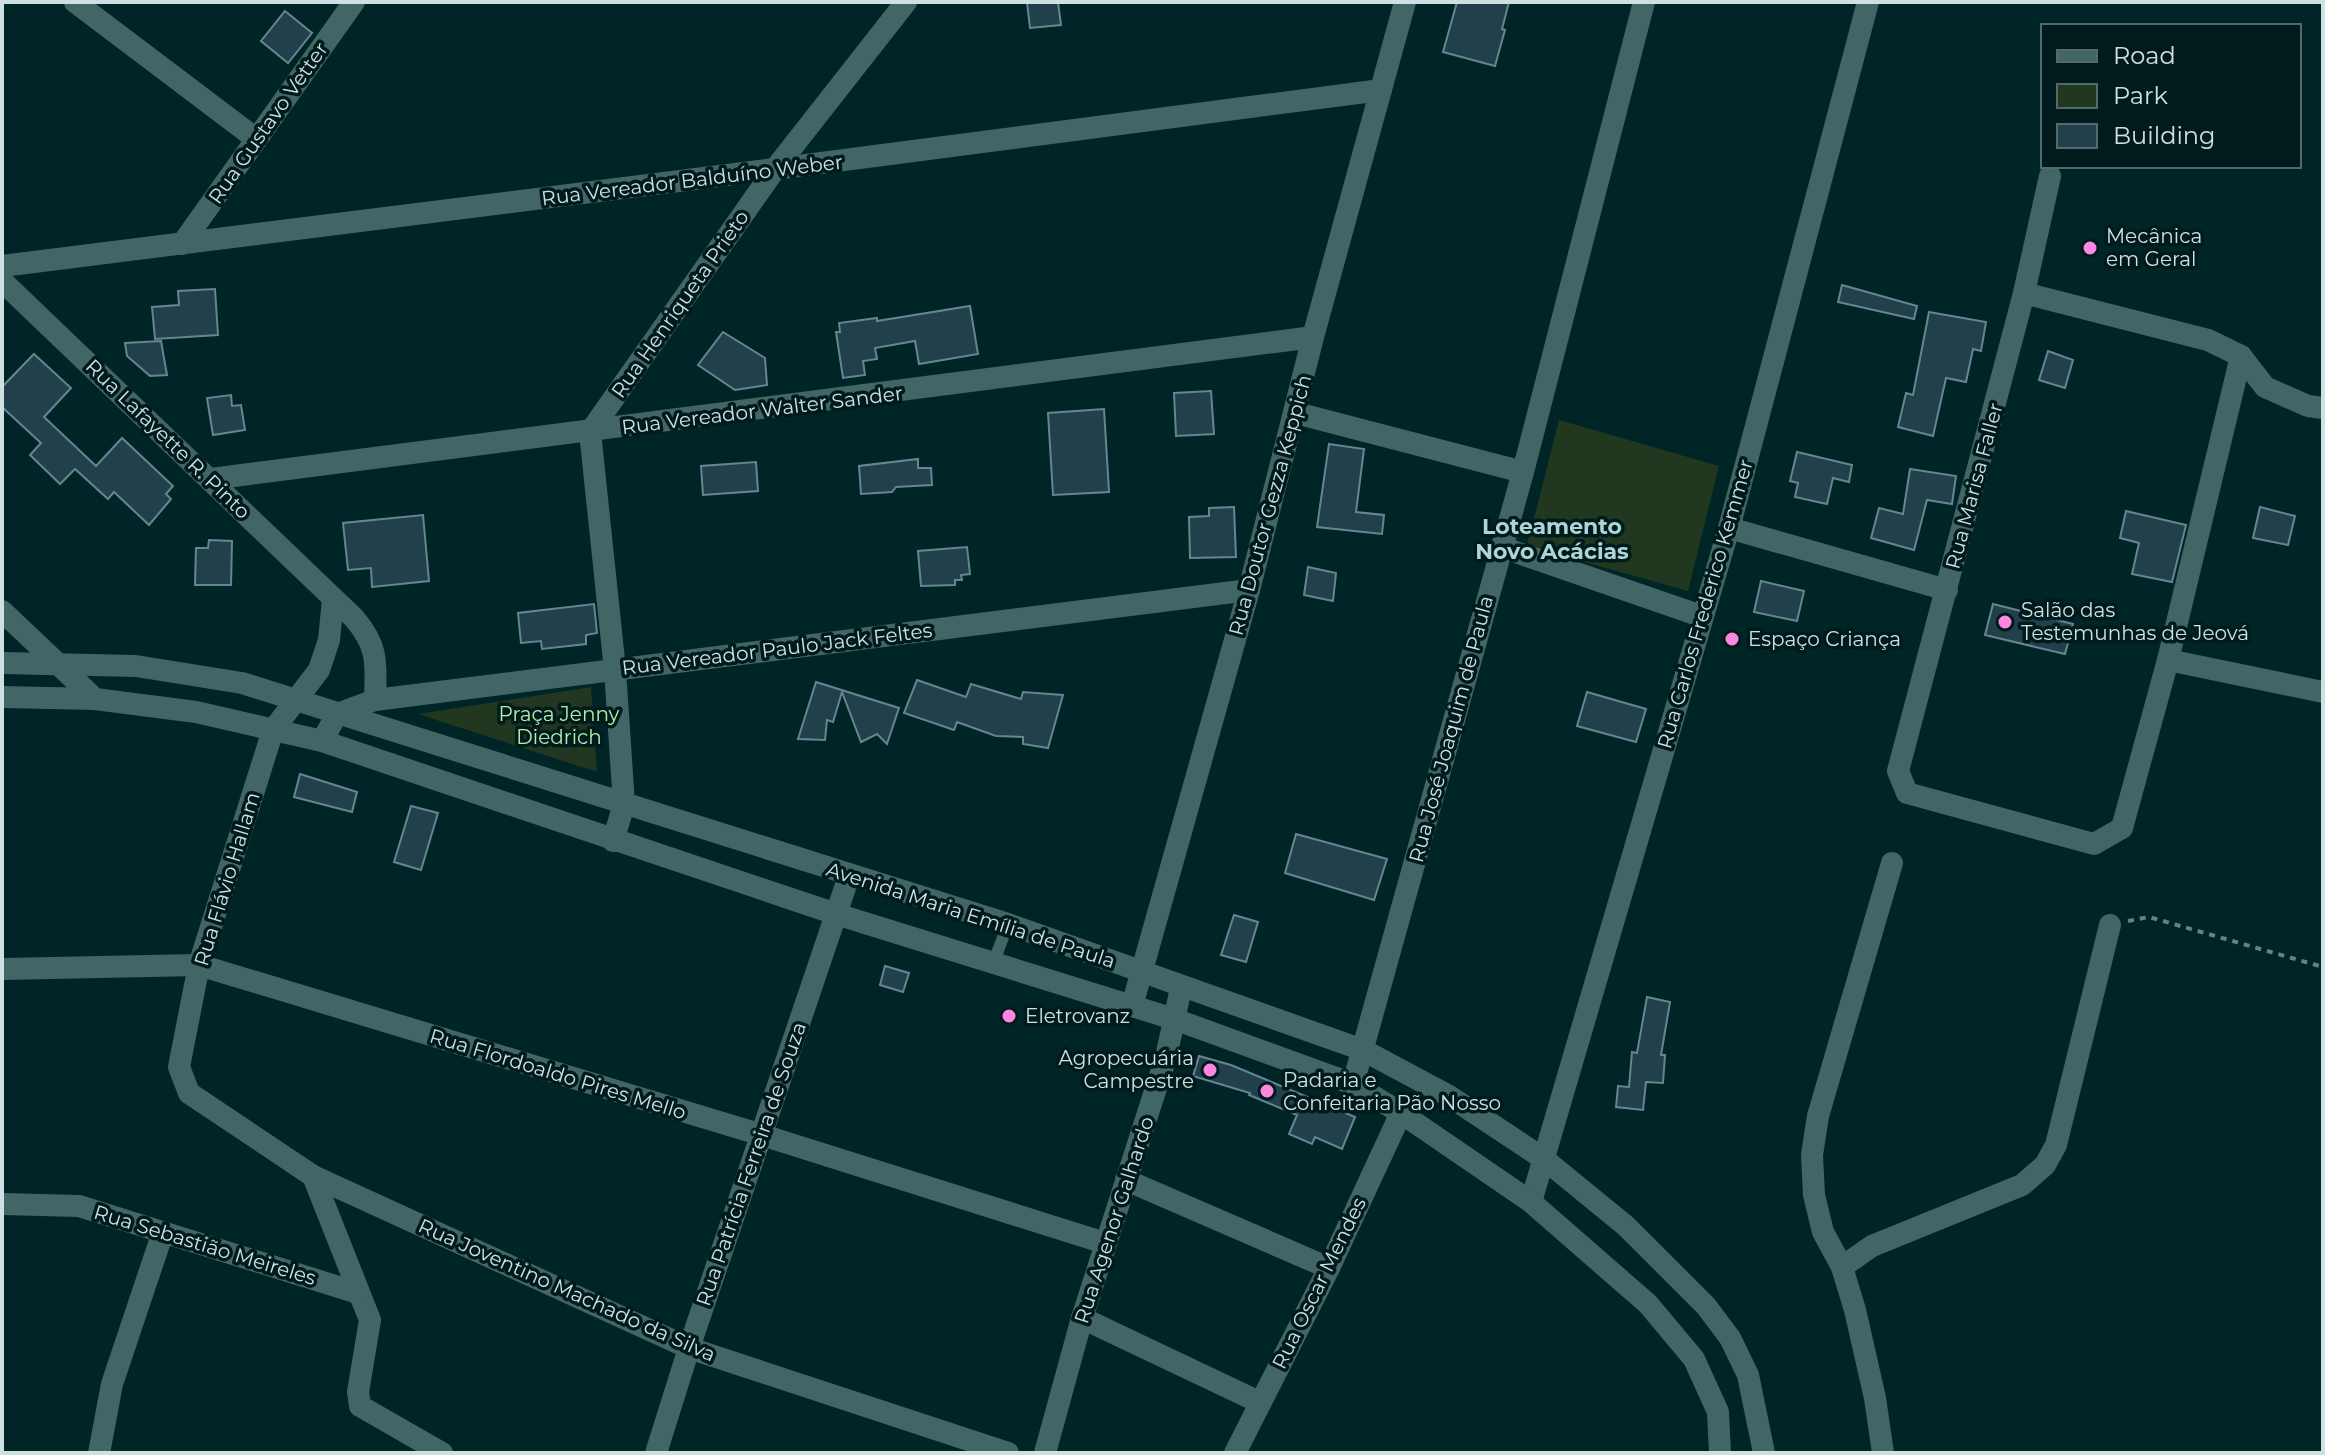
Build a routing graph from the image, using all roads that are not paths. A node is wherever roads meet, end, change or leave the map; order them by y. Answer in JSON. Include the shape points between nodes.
{"nodes":[{"id":1,"x":75,"y":2,"type":"edge"},
{"id":2,"x":354,"y":2,"type":"edge"},
{"id":3,"x":906,"y":2,"type":"edge"},
{"id":4,"x":1405,"y":2,"type":"edge"},
{"id":5,"x":1644,"y":2,"type":"edge"},
{"id":6,"x":1868,"y":2,"type":"edge"},
{"id":7,"x":1381,"y":90,"type":"junction"},
{"id":8,"x":255,"y":138,"type":"junction"},
{"id":9,"x":775,"y":169,"type":"junction"},
{"id":10,"x":2050,"y":176,"type":"dead end"},
{"id":11,"x":182,"y":244,"type":"junction"},
{"id":12,"x":2,"y":266,"type":"edge"},
{"id":13,"x":2,"y":281,"type":"edge"},
{"id":14,"x":2024,"y":293,"type":"junction"},
{"id":15,"x":1313,"y":337,"type":"junction"},
{"id":16,"x":2241,"y":356,"type":"junction"},
{"id":17,"x":2323,"y":408,"type":"edge"},
{"id":18,"x":1296,"y":413,"type":"junction"},
{"id":19,"x":590,"y":432,"type":"junction"},
{"id":20,"x":1523,"y":472,"type":"junction"},
{"id":21,"x":211,"y":479,"type":"junction"},
{"id":22,"x":1729,"y":528,"type":"junction"},
{"id":23,"x":1501,"y":547,"type":"junction"},
{"id":24,"x":1249,"y":590,"type":"junction"},
{"id":25,"x":1947,"y":590,"type":"junction"},
{"id":26,"x":333,"y":599,"type":"junction"},
{"id":27,"x":2,"y":611,"type":"edge"},
{"id":28,"x":1701,"y":616,"type":"junction"},
{"id":29,"x":2168,"y":660,"type":"junction"},
{"id":30,"x":2,"y":663,"type":"edge"},
{"id":31,"x":57,"y":663,"type":"junction"},
{"id":32,"x":615,"y":670,"type":"junction"},
{"id":33,"x":2323,"y":692,"type":"edge"},
{"id":34,"x":2,"y":697,"type":"edge"},
{"id":35,"x":95,"y":699,"type":"junction"},
{"id":36,"x":296,"y":700,"type":"junction"},
{"id":37,"x":375,"y":700,"type":"junction"},
{"id":38,"x":337,"y":714,"type":"junction"},
{"id":39,"x":273,"y":730,"type":"junction"},
{"id":40,"x":322,"y":741,"type":"junction"},
{"id":41,"x":624,"y":804,"type":"junction"},
{"id":42,"x":613,"y":841,"type":"junction"},
{"id":43,"x":1892,"y":863,"type":"dead end"},
{"id":44,"x":849,"y":876,"type":"junction"},
{"id":45,"x":836,"y":914,"type":"junction"},
{"id":46,"x":1008,"y":924,"type":"junction"},
{"id":47,"x":2110,"y":925,"type":"road end"},
{"id":48,"x":993,"y":964,"type":"junction"},
{"id":49,"x":199,"y":965,"type":"junction"},
{"id":50,"x":2,"y":969,"type":"edge"},
{"id":51,"x":1143,"y":972,"type":"junction"},
{"id":52,"x":1181,"y":988,"type":"junction"},
{"id":53,"x":1132,"y":1006,"type":"junction"},
{"id":54,"x":1174,"y":1019,"type":"junction"},
{"id":55,"x":1363,"y":1050,"type":"junction"},
{"id":56,"x":179,"y":1067,"type":"joint"},
{"id":57,"x":1353,"y":1084,"type":"junction"},
{"id":58,"x":1401,"y":1113,"type":"junction"},
{"id":59,"x":762,"y":1135,"type":"junction"},
{"id":60,"x":1544,"y":1159,"type":"junction"},
{"id":61,"x":313,"y":1176,"type":"junction"},
{"id":62,"x":1126,"y":1180,"type":"junction"},
{"id":63,"x":1531,"y":1202,"type":"junction"},
{"id":64,"x":2,"y":1204,"type":"edge"},
{"id":65,"x":163,"y":1232,"type":"junction"},
{"id":66,"x":1105,"y":1243,"type":"junction"},
{"id":67,"x":1842,"y":1267,"type":"junction"},
{"id":68,"x":1329,"y":1268,"type":"junction"},
{"id":69,"x":358,"y":1293,"type":"junction"},
{"id":70,"x":1082,"y":1318,"type":"junction"},
{"id":71,"x":689,"y":1348,"type":"junction"},
{"id":72,"x":1259,"y":1402,"type":"junction"},
{"id":73,"x":414,"y":1446,"type":"edge"},
{"id":74,"x":99,"y":1453,"type":"edge"},
{"id":75,"x":442,"y":1453,"type":"edge"},
{"id":76,"x":656,"y":1453,"type":"edge"},
{"id":77,"x":1008,"y":1453,"type":"edge"},
{"id":78,"x":1045,"y":1453,"type":"edge"},
{"id":79,"x":1235,"y":1453,"type":"edge"},
{"id":80,"x":1720,"y":1453,"type":"edge"},
{"id":81,"x":1764,"y":1453,"type":"edge"},
{"id":82,"x":1883,"y":1453,"type":"edge"}],
"edges":[{"from":1,"to":8,"type":"street"},
{"from":2,"to":8,"type":"street","name":"Rua Gustavo Vetter"},
{"from":3,"to":9,"type":"street","name":"Rua Henriqueta Prieto"},
{"from":4,"to":7,"type":"street","name":"Rua Doutor Gezza Keppich"},
{"from":5,"to":20,"type":"street","name":"Rua José Joaquim de Paula"},
{"from":6,"to":22,"type":"street","name":"Rua Carlos Frederico Kemmer"},
{"from":7,"to":9,"type":"street","name":"Rua Vereador Balduíno Weber"},
{"from":7,"to":15,"type":"street","name":"Rua Doutor Gezza Keppich"},
{"from":8,"to":11,"type":"street","name":"Rua Gustavo Vetter"},
{"from":9,"to":11,"type":"street","name":"Rua Vereador Balduíno Weber"},
{"from":9,"to":19,"type":"street","name":"Rua Henriqueta Prieto"},
{"from":10,"to":14,"type":"street","name":"Rua Marisa Faller"},
{"from":11,"to":12,"type":"street","name":"Rua Vereador Balduíno Weber"},
{"from":13,"to":21,"type":"street","name":"Rua Lafayette R. Pinto"},
{"from":14,"to":16,"type":"street","via":[[2208,340]]},
{"from":14,"to":25,"type":"street","name":"Rua Marisa Faller"},
{"from":15,"to":18,"type":"street","name":"Rua Doutor Gezza Keppich"},
{"from":15,"to":19,"type":"street","name":"Rua Vereador Walter Sander"},
{"from":16,"to":17,"type":"street","via":[[2265,387]]},
{"from":16,"to":29,"type":"street"},
{"from":18,"to":20,"type":"street"},
{"from":18,"to":24,"type":"street","name":"Rua Doutor Gezza Keppich"},
{"from":19,"to":21,"type":"street","name":"Rua Vereador Walter Sander"},
{"from":19,"to":32,"type":"street"},
{"from":20,"to":23,"type":"street","name":"Rua José Joaquim de Paula"},
{"from":21,"to":26,"type":"street","name":"Rua Lafayette R. Pinto"},
{"from":22,"to":25,"type":"street"},
{"from":22,"to":28,"type":"street","name":"Rua Carlos Frederico Kemmer"},
{"from":23,"to":28,"type":"street"},
{"from":23,"to":55,"type":"street","name":"Rua José Joaquim de Paula"},
{"from":24,"to":32,"type":"street","name":"Rua Vereador Paulo Jack Feltes"},
{"from":24,"to":51,"type":"street","name":"Rua Doutor Gezza Keppich"},
{"from":25,"to":29,"type":"street","name":"Rua Marisa Faller","via":[[1898,771],[1907,793],[2094,844],[2122,828]]},
{"from":26,"to":36,"type":"street","via":[[325,656]]},
{"from":26,"to":37,"type":"street","name":"Rua Lafayette R. Pinto","via":[[369,635],[376,657]]},
{"from":27,"to":31,"type":"street"},
{"from":28,"to":60,"type":"street","name":"Rua Carlos Frederico Kemmer"},
{"from":29,"to":33,"type":"street"},
{"from":30,"to":31,"type":"street","name":"Avenida Maria Emília de Paula"},
{"from":31,"to":35,"type":"street"},
{"from":31,"to":36,"type":"street","name":"Avenida Maria Emília de Paula","via":[[136,666],[242,683]]},
{"from":32,"to":37,"type":"street","name":"Rua Vereador Paulo Jack Feltes"},
{"from":32,"to":41,"type":"street"},
{"from":34,"to":35,"type":"street","name":"Avenida Maria Emília de Paula"},
{"from":35,"to":39,"type":"street","name":"Avenida Maria Emília de Paula","via":[[196,712]]},
{"from":36,"to":38,"type":"street","name":"Avenida Maria Emília de Paula"},
{"from":36,"to":39,"type":"street","name":"Rua Flávio Hallam"},
{"from":37,"to":38,"type":"street","name":"Rua Vereador Paulo Jack Feltes"},
{"from":38,"to":40,"type":"street"},
{"from":38,"to":41,"type":"street","name":"Avenida Maria Emília de Paula"},
{"from":39,"to":40,"type":"street","name":"Avenida Maria Emília de Paula"},
{"from":39,"to":49,"type":"street","name":"Rua Flávio Hallam"},
{"from":40,"to":42,"type":"street","name":"Avenida Maria Emília de Paula"},
{"from":41,"to":42,"type":"street"},
{"from":41,"to":44,"type":"street","name":"Avenida Maria Emília de Paula"},
{"from":42,"to":45,"type":"street","name":"Avenida Maria Emília de Paula"},
{"from":43,"to":67,"type":"street","via":[[1818,1116],[1812,1155],[1823,1232]]},
{"from":44,"to":45,"type":"street","name":"Rua Patrícia Ferreira de Souza"},
{"from":44,"to":46,"type":"street","name":"Avenida Maria Emília de Paula"},
{"from":45,"to":48,"type":"street","name":"Avenida Maria Emília de Paula"},
{"from":45,"to":59,"type":"street","name":"Rua Patrícia Ferreira de Souza"},
{"from":46,"to":48,"type":"lane"},
{"from":46,"to":51,"type":"street","name":"Avenida Maria Emília de Paula"},
{"from":47,"to":67,"type":"street","via":[[2056,1145],[2045,1165],[2022,1185],[1872,1246]]},
{"from":48,"to":53,"type":"street","name":"Avenida Maria Emília de Paula"},
{"from":49,"to":50,"type":"street","name":"Rua Flordoaldo Pires Mello"},
{"from":49,"to":56,"type":"street","name":"Rua Flávio Hallam"},
{"from":49,"to":59,"type":"street","name":"Rua Flordoaldo Pires Mello"},
{"from":51,"to":52,"type":"street","name":"Avenida Maria Emília de Paula"},
{"from":51,"to":53,"type":"street","name":"Rua Doutor Gezza Keppich"},
{"from":52,"to":54,"type":"street","name":"Rua Agenor Galhardo"},
{"from":52,"to":55,"type":"street","name":"Avenida Maria Emília de Paula"},
{"from":53,"to":54,"type":"street","name":"Avenida Maria Emília de Paula"},
{"from":54,"to":57,"type":"street","name":"Avenida Maria Emília de Paula"},
{"from":54,"to":62,"type":"street","name":"Rua Agenor Galhardo"},
{"from":55,"to":57,"type":"street","name":"Rua José Joaquim de Paula"},
{"from":55,"to":60,"type":"street","name":"Avenida Maria Emília de Paula","via":[[1449,1096]]},
{"from":56,"to":61,"type":"street","name":"Rua Joventino Machado da Silva","via":[[189,1093]]},
{"from":57,"to":58,"type":"street","name":"Avenida Maria Emília de Paula"},
{"from":58,"to":63,"type":"street","name":"Avenida Maria Emília de Paula"},
{"from":58,"to":68,"type":"street","name":"Rua Oscar Mendes"},
{"from":59,"to":66,"type":"street","name":"Rua Flordoaldo Pires Mello"},
{"from":59,"to":71,"type":"street","name":"Rua Patrícia Ferreira de Souza"},
{"from":60,"to":63,"type":"street","name":"Rua Carlos Frederico Kemmer"},
{"from":60,"to":81,"type":"street","name":"Avenida Maria Emília de Paula","via":[[1626,1226],[1706,1306],[1730,1338],[1748,1375]]},
{"from":61,"to":69,"type":"street"},
{"from":61,"to":71,"type":"street","name":"Rua Joventino Machado da Silva"},
{"from":62,"to":66,"type":"street","name":"Rua Agenor Galhardo"},
{"from":62,"to":68,"type":"street"},
{"from":63,"to":80,"type":"street","name":"Avenida Maria Emília de Paula","via":[[1648,1304],[1694,1359],[1718,1412]]},
{"from":64,"to":65,"type":"street","name":"Rua Sebastião Meireles","via":[[79,1206]]},
{"from":65,"to":69,"type":"street","name":"Rua Sebastião Meireles"},
{"from":65,"to":74,"type":"street","via":[[112,1384]]},
{"from":66,"to":70,"type":"street","name":"Rua Agenor Galhardo"},
{"from":67,"to":82,"type":"street","via":[[1866,1354]]},
{"from":68,"to":72,"type":"street","name":"Rua Oscar Mendes"},
{"from":69,"to":73,"type":"street","via":[[370,1320],[360,1406]]},
{"from":70,"to":72,"type":"street"},
{"from":70,"to":78,"type":"street","name":"Rua Agenor Galhardo"},
{"from":71,"to":76,"type":"street","name":"Rua Patrícia Ferreira de Souza"},
{"from":71,"to":77,"type":"street","name":"Rua Joventino Machado da Silva"},
{"from":72,"to":79,"type":"street","name":"Rua Oscar Mendes"},
{"from":73,"to":75,"type":"street"}]}
